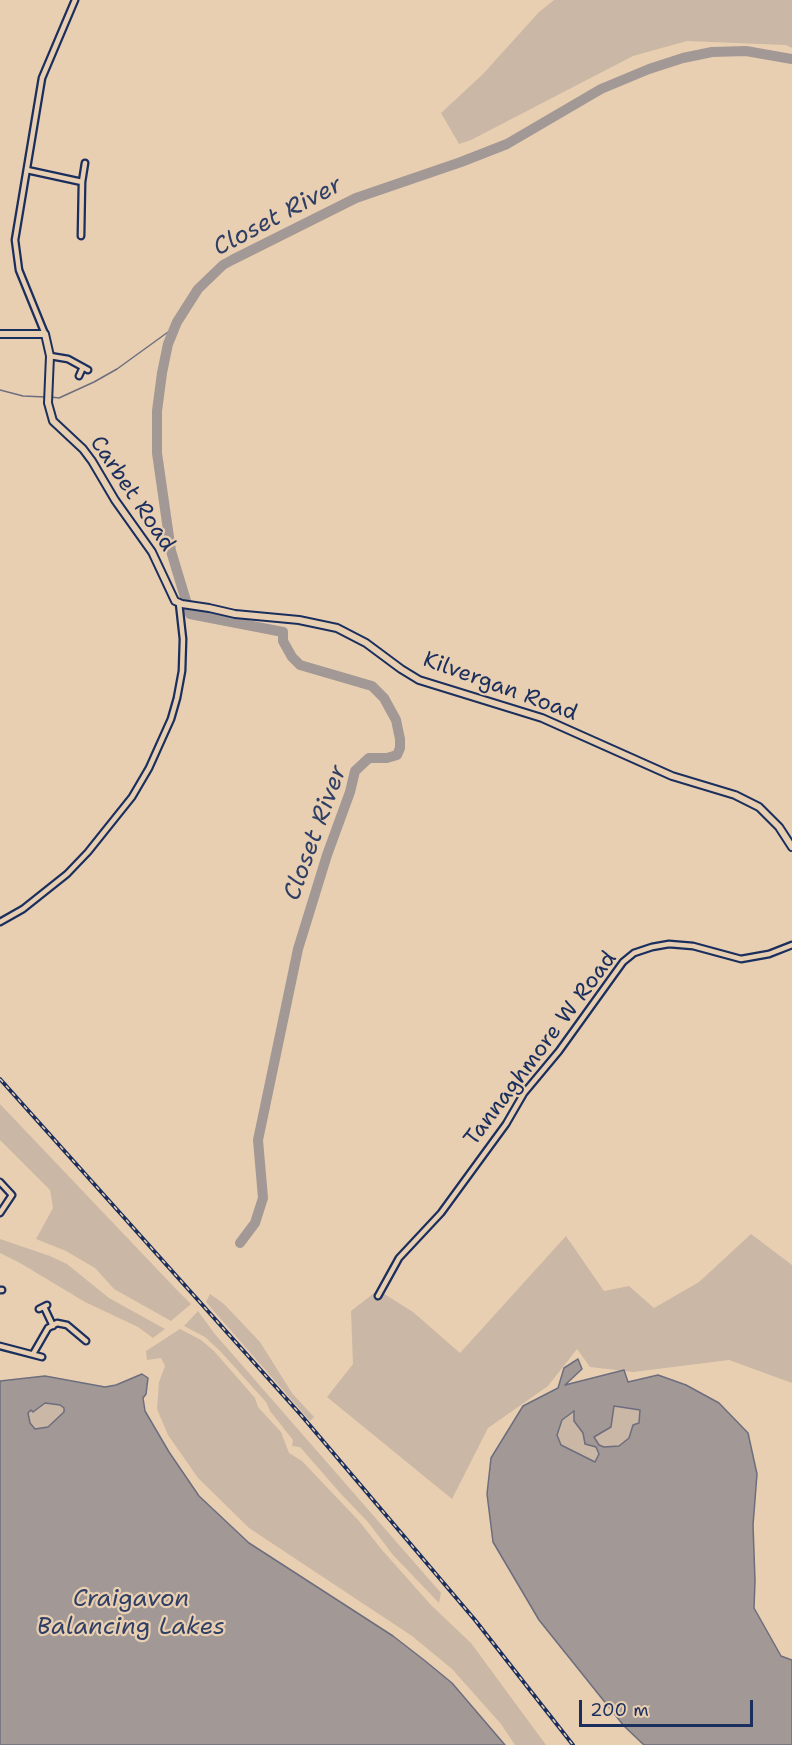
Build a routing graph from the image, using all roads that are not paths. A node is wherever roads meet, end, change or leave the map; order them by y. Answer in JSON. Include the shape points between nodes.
{"nodes":[{"id":1,"x":75,"y":0,"type":"edge"},
{"id":2,"x":85,"y":164,"type":"dead end"},
{"id":3,"x":27,"y":170,"type":"junction"},
{"id":4,"x":82,"y":182,"type":"junction"},
{"id":5,"x":81,"y":236,"type":"dead end"},
{"id":6,"x":0,"y":334,"type":"edge"},
{"id":7,"x":45,"y":334,"type":"junction"},
{"id":8,"x":50,"y":356,"type":"junction"},
{"id":9,"x":83,"y":367,"type":"junction"},
{"id":10,"x":88,"y":370,"type":"dead end"},
{"id":11,"x":79,"y":376,"type":"dead end"},
{"id":12,"x":181,"y":604,"type":"junction"},
{"id":13,"x":792,"y":847,"type":"edge"},
{"id":14,"x":0,"y":922,"type":"edge"},
{"id":15,"x":792,"y":945,"type":"edge"},
{"id":16,"x":0,"y":1182,"type":"edge"},
{"id":17,"x":0,"y":1213,"type":"edge"},
{"id":18,"x":378,"y":1296,"type":"dead end"},
{"id":19,"x":43,"y":1307,"type":"dead end"},
{"id":20,"x":53,"y":1326,"type":"junction"},
{"id":21,"x":78,"y":1344,"type":"dead end"},
{"id":22,"x":0,"y":1346,"type":"edge"},
{"id":23,"x":33,"y":1354,"type":"junction"},
{"id":24,"x":42,"y":1357,"type":"dead end"}],
"edges":[{"from":1,"to":3,"type":"street","name":"Carbet Road","via":[[42,78]]},
{"from":2,"to":4,"type":"street"},
{"from":3,"to":4,"type":"street"},
{"from":3,"to":7,"type":"street","name":"Carbet Road","via":[[15,249],[19,270]]},
{"from":4,"to":5,"type":"street"},
{"from":6,"to":7,"type":"street"},
{"from":7,"to":8,"type":"street","name":"Carbet Road"},
{"from":8,"to":9,"type":"street"},
{"from":8,"to":12,"type":"street","name":"Carbet Road","via":[[48,401],[53,421],[92,461]]},
{"from":9,"to":10,"type":"street"},
{"from":9,"to":11,"type":"street"},
{"from":12,"to":13,"type":"street","name":"Kilvergan Road","via":[[337,628],[420,680],[542,718],[672,776],[735,795],[759,807]]},
{"from":12,"to":14,"type":"street","name":"Carbet Road","via":[[182,671],[177,698],[149,768],[132,797],[74,867],[23,909]]},
{"from":15,"to":18,"type":"street","name":"Tannaghmore W Road","via":[[741,959],[669,944],[634,953],[623,962],[560,1052],[524,1093],[441,1213],[399,1258]]},
{"from":16,"to":17,"type":"street","via":[[12,1195]]},
{"from":19,"to":20,"type":"street"},
{"from":20,"to":21,"type":"street","via":[[67,1325],[84,1340]]},
{"from":20,"to":23,"type":"street"},
{"from":22,"to":23,"type":"street"},
{"from":23,"to":24,"type":"street"}]}
